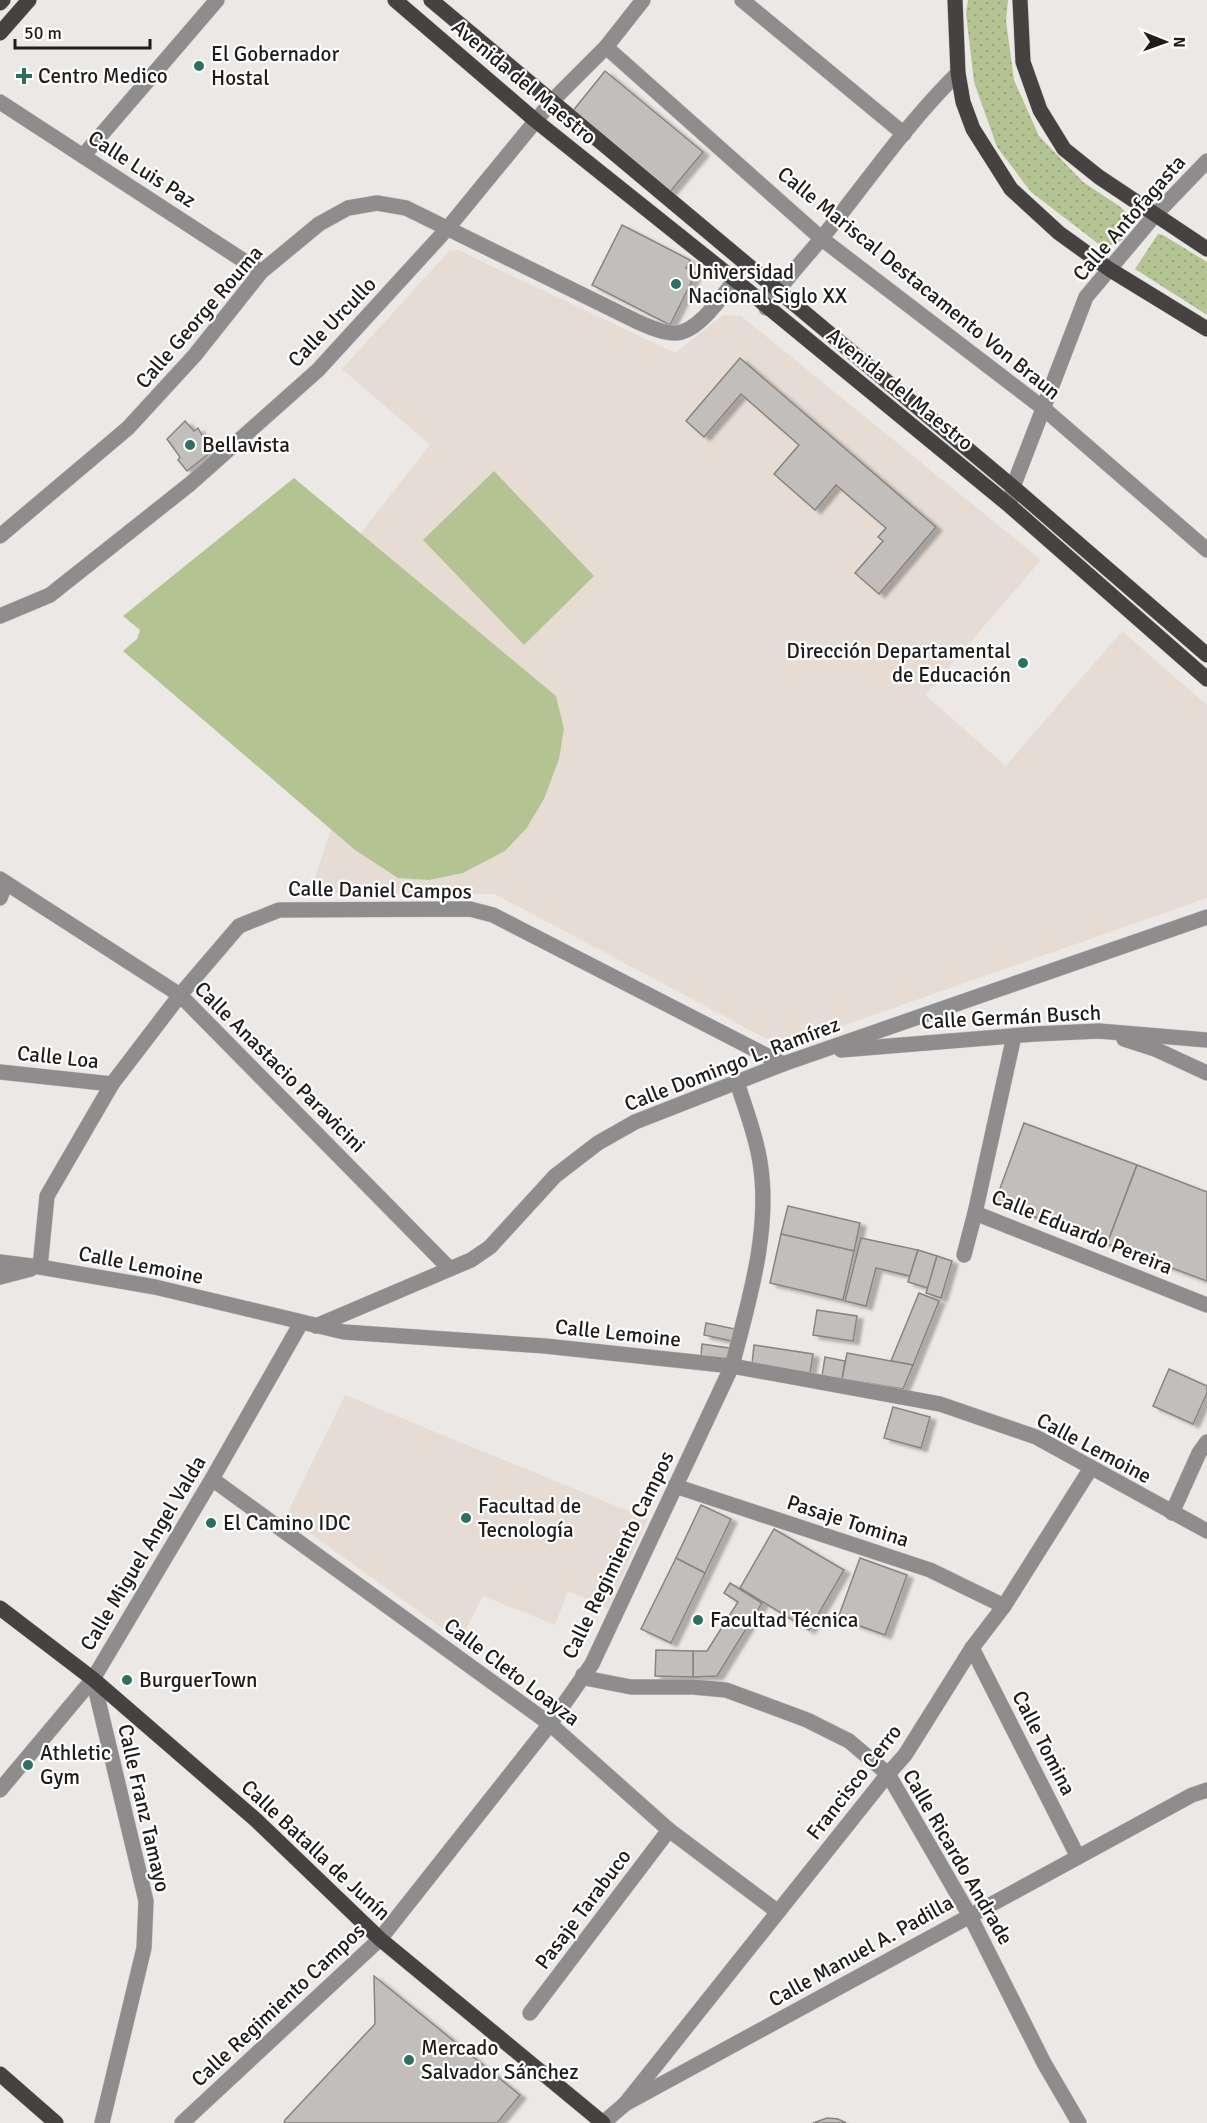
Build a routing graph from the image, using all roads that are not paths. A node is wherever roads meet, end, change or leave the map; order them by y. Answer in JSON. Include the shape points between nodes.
{"nodes":[{"id":1,"x":28,"y":0,"type":"edge"},
{"id":2,"x":217,"y":0,"type":"edge"},
{"id":3,"x":395,"y":0,"type":"edge"},
{"id":4,"x":431,"y":0,"type":"edge"},
{"id":5,"x":643,"y":0,"type":"edge"},
{"id":6,"x":742,"y":0,"type":"edge"},
{"id":7,"x":955,"y":0,"type":"edge"},
{"id":8,"x":1020,"y":0,"type":"edge"},
{"id":9,"x":0,"y":33,"type":"edge"},
{"id":10,"x":606,"y":47,"type":"junction"},
{"id":11,"x":958,"y":73,"type":"junction"},
{"id":12,"x":552,"y":101,"type":"junction"},
{"id":13,"x":0,"y":102,"type":"edge"},
{"id":14,"x":536,"y":121,"type":"junction"},
{"id":15,"x":904,"y":134,"type":"junction"},
{"id":16,"x":83,"y":156,"type":"junction"},
{"id":17,"x":1207,"y":161,"type":"edge"},
{"id":18,"x":1155,"y":215,"type":"junction"},
{"id":19,"x":447,"y":230,"type":"junction"},
{"id":20,"x":822,"y":238,"type":"junction"},
{"id":21,"x":1207,"y":249,"type":"edge"},
{"id":22,"x":1109,"y":270,"type":"junction"},
{"id":23,"x":261,"y":272,"type":"junction"},
{"id":24,"x":735,"y":280,"type":"junction"},
{"id":25,"x":777,"y":290,"type":"junction"},
{"id":26,"x":766,"y":308,"type":"junction"},
{"id":27,"x":1207,"y":329,"type":"edge"},
{"id":28,"x":1043,"y":408,"type":"junction"},
{"id":29,"x":1013,"y":487,"type":"junction"},
{"id":30,"x":1010,"y":506,"type":"junction"},
{"id":31,"x":0,"y":536,"type":"edge"},
{"id":32,"x":1207,"y":550,"type":"edge"},
{"id":33,"x":0,"y":616,"type":"edge"},
{"id":34,"x":1207,"y":655,"type":"edge"},
{"id":35,"x":1207,"y":679,"type":"edge"},
{"id":36,"x":3,"y":881,"type":"edge"},
{"id":37,"x":0,"y":898,"type":"edge"},
{"id":38,"x":1207,"y":917,"type":"edge"},
{"id":39,"x":180,"y":994,"type":"junction"},
{"id":40,"x":1099,"y":1031,"type":"junction"},
{"id":41,"x":1014,"y":1036,"type":"junction"},
{"id":42,"x":1207,"y":1040,"type":"edge"},
{"id":43,"x":818,"y":1052,"type":"junction"},
{"id":44,"x":783,"y":1064,"type":"junction"},
{"id":45,"x":0,"y":1072,"type":"edge"},
{"id":46,"x":1207,"y":1073,"type":"edge"},
{"id":47,"x":737,"y":1082,"type":"junction"},
{"id":48,"x":112,"y":1084,"type":"junction"},
{"id":49,"x":975,"y":1213,"type":"junction"},
{"id":50,"x":964,"y":1255,"type":"dead end"},
{"id":51,"x":0,"y":1262,"type":"edge"},
{"id":52,"x":40,"y":1267,"type":"junction"},
{"id":53,"x":450,"y":1269,"type":"junction"},
{"id":54,"x":0,"y":1276,"type":"edge"},
{"id":55,"x":1207,"y":1305,"type":"edge"},
{"id":56,"x":308,"y":1325,"type":"junction"},
{"id":57,"x":732,"y":1366,"type":"junction"},
{"id":58,"x":1207,"y":1442,"type":"edge"},
{"id":59,"x":1091,"y":1468,"type":"junction"},
{"id":60,"x":212,"y":1479,"type":"junction"},
{"id":61,"x":675,"y":1486,"type":"junction"},
{"id":62,"x":1172,"y":1513,"type":"junction"},
{"id":63,"x":1207,"y":1531,"type":"edge"},
{"id":64,"x":1004,"y":1606,"type":"junction"},
{"id":65,"x":0,"y":1608,"type":"edge"},
{"id":66,"x":972,"y":1648,"type":"junction"},
{"id":67,"x":583,"y":1676,"type":"junction"},
{"id":68,"x":93,"y":1678,"type":"junction"},
{"id":69,"x":550,"y":1724,"type":"junction"},
{"id":70,"x":888,"y":1774,"type":"junction"},
{"id":71,"x":0,"y":1790,"type":"edge"},
{"id":72,"x":1207,"y":1790,"type":"edge"},
{"id":73,"x":669,"y":1830,"type":"junction"},
{"id":74,"x":1078,"y":1857,"type":"junction"},
{"id":75,"x":778,"y":1912,"type":"junction"},
{"id":76,"x":970,"y":1916,"type":"junction"},
{"id":77,"x":380,"y":1939,"type":"junction"},
{"id":78,"x":530,"y":2013,"type":"dead end"},
{"id":79,"x":0,"y":2074,"type":"edge"},
{"id":80,"x":626,"y":2104,"type":"junction"},
{"id":81,"x":56,"y":2123,"type":"edge"},
{"id":82,"x":102,"y":2123,"type":"edge"},
{"id":83,"x":182,"y":2123,"type":"edge"},
{"id":84,"x":603,"y":2123,"type":"edge"},
{"id":85,"x":1079,"y":2123,"type":"edge"}],
"edges":[{"from":1,"to":9,"type":"main road"},
{"from":2,"to":16,"type":"street"},
{"from":3,"to":14,"type":"main road","name":"Avenida del Maestro"},
{"from":4,"to":12,"type":"main road","name":"Avenida del Maestro"},
{"from":5,"to":10,"type":"street","name":"Calle Urcullo"},
{"from":6,"to":15,"type":"street"},
{"from":7,"to":11,"type":"main road"},
{"from":8,"to":18,"type":"main road","via":[[1023,62],[1040,110],[1064,149]]},
{"from":10,"to":12,"type":"street","name":"Calle Urcullo"},
{"from":10,"to":20,"type":"street","name":"Calle Mariscal Destacamento Von Braun"},
{"from":11,"to":15,"type":"street","via":[[929,101]]},
{"from":11,"to":22,"type":"main road","via":[[973,129],[1011,189],[1059,233]]},
{"from":12,"to":14,"type":"street","name":"Calle Urcullo"},
{"from":12,"to":25,"type":"main road","name":"Avenida del Maestro"},
{"from":13,"to":16,"type":"street","name":"Calle Luis Paz"},
{"from":14,"to":19,"type":"street","name":"Calle Urcullo"},
{"from":14,"to":24,"type":"main road","name":"Avenida del Maestro"},
{"from":15,"to":20,"type":"street"},
{"from":16,"to":23,"type":"street","name":"Calle Luis Paz"},
{"from":17,"to":18,"type":"street","name":"Calle Antofagasta"},
{"from":18,"to":21,"type":"main road"},
{"from":18,"to":22,"type":"street","name":"Calle Antofagasta"},
{"from":19,"to":23,"type":"street","name":"Calle George Rouma","via":[[406,208],[377,203],[348,207],[319,224]]},
{"from":19,"to":24,"type":"street","name":"Calle George Rouma","via":[[660,330],[677,333],[690,330]]},
{"from":19,"to":33,"type":"street","name":"Calle Urcullo","via":[[318,370],[190,484],[50,596]]},
{"from":20,"to":25,"type":"street"},
{"from":20,"to":28,"type":"street","name":"Calle Mariscal Destacamento Von Braun"},
{"from":22,"to":27,"type":"main road"},
{"from":22,"to":28,"type":"street","name":"Calle Antofagasta","via":[[1086,297]]},
{"from":23,"to":31,"type":"street","name":"Calle George Rouma","via":[[195,355],[129,428]]},
{"from":24,"to":26,"type":"main road","name":"Avenida del Maestro"},
{"from":25,"to":26,"type":"street"},
{"from":25,"to":29,"type":"main road","name":"Avenida del Maestro"},
{"from":26,"to":30,"type":"main road","name":"Avenida del Maestro"},
{"from":28,"to":29,"type":"street","name":"Calle Antofagasta"},
{"from":28,"to":32,"type":"street","name":"Calle Mariscal Destacamento Von Braun"},
{"from":29,"to":30,"type":"street","name":"Calle Antofagasta"},
{"from":29,"to":34,"type":"main road","name":"Avenida del Maestro"},
{"from":30,"to":35,"type":"main road","name":"Avenida del Maestro"},
{"from":36,"to":37,"type":"street"},
{"from":36,"to":39,"type":"street","name":"Calle Anastacio Paravicini"},
{"from":38,"to":43,"type":"street","name":"Calle Domingo L. Ramírez"},
{"from":39,"to":44,"type":"street","name":"Calle Daniel Campos","via":[[239,926],[279,910],[470,909],[493,915]]},
{"from":39,"to":48,"type":"street","name":"Calle Daniel Campos"},
{"from":39,"to":53,"type":"street","name":"Calle Anastacio Paravicini"},
{"from":40,"to":41,"type":"street","name":"Calle Germán Busch"},
{"from":40,"to":42,"type":"street","name":"Calle Germán Busch"},
{"from":40,"to":46,"type":"street","via":[[1155,1049]]},
{"from":41,"to":43,"type":"street","name":"Calle Germán Busch"},
{"from":41,"to":49,"type":"street","name":"Calle Eduardo Pereira"},
{"from":43,"to":44,"type":"street","name":"Calle Domingo L. Ramírez"},
{"from":44,"to":47,"type":"street","name":"Calle Domingo L. Ramírez"},
{"from":45,"to":48,"type":"street","name":"Calle Loa"},
{"from":47,"to":53,"type":"street","name":"Calle Domingo L. Ramírez","via":[[635,1122],[598,1143],[555,1176],[490,1246]]},
{"from":47,"to":57,"type":"street","name":"Calle Regimiento Campos","via":[[760,1160],[764,1198],[760,1245]]},
{"from":48,"to":52,"type":"street","name":"Calle Daniel Campos","via":[[47,1196]]},
{"from":49,"to":50,"type":"street"},
{"from":49,"to":55,"type":"street","name":"Calle Eduardo Pereira"},
{"from":51,"to":52,"type":"street","name":"Calle Lemoine"},
{"from":52,"to":54,"type":"street"},
{"from":52,"to":56,"type":"street","name":"Calle Lemoine","via":[[155,1287]]},
{"from":53,"to":56,"type":"street","name":"Calle Domingo L. Ramírez"},
{"from":56,"to":57,"type":"street","name":"Calle Lemoine","via":[[344,1332],[545,1346]]},
{"from":56,"to":60,"type":"street","name":"Calle Miguel Angel Valda"},
{"from":57,"to":59,"type":"street","name":"Calle Lemoine","via":[[940,1404],[1036,1437]]},
{"from":57,"to":61,"type":"street","name":"Calle Regimiento Campos"},
{"from":58,"to":62,"type":"street"},
{"from":59,"to":62,"type":"street","name":"Calle Lemoine"},
{"from":59,"to":64,"type":"street","name":"Francisco Cerro"},
{"from":60,"to":68,"type":"street","name":"Calle Miguel Angel Valda"},
{"from":60,"to":69,"type":"street","name":"Calle Cleto Loayza"},
{"from":61,"to":64,"type":"street","name":"Pasaje Tomina","via":[[930,1570]]},
{"from":61,"to":67,"type":"street","name":"Calle Regimiento Campos"},
{"from":62,"to":63,"type":"street","name":"Calle Lemoine"},
{"from":64,"to":66,"type":"street","name":"Francisco Cerro"},
{"from":65,"to":68,"type":"main road","name":"Calle Batalla de Junín"},
{"from":66,"to":70,"type":"street","name":"Francisco Cerro","via":[[905,1755]]},
{"from":66,"to":74,"type":"street","name":"Calle Tomina"},
{"from":67,"to":69,"type":"street","name":"Calle Regimiento Campos"},
{"from":67,"to":70,"type":"street","name":"Calle Ricardo Andrade","via":[[631,1686],[726,1690],[807,1720],[849,1741]]},
{"from":68,"to":71,"type":"street","name":"Calle Miguel Angel Valda"},
{"from":68,"to":77,"type":"main road","name":"Calle Batalla de Junín","via":[[256,1820]]},
{"from":68,"to":82,"type":"street","name":"Calle Franz Tamayo","via":[[146,1901],[144,1948]]},
{"from":69,"to":73,"type":"street","name":"Calle Cleto Loayza"},
{"from":69,"to":77,"type":"street","name":"Calle Regimiento Campos"},
{"from":70,"to":75,"type":"street","name":"Francisco Cerro"},
{"from":70,"to":76,"type":"street","name":"Calle Ricardo Andrade"},
{"from":72,"to":74,"type":"street","name":"Calle Manuel A. Padilla","via":[[1192,1794]]},
{"from":73,"to":75,"type":"street","name":"Calle Cleto Loayza"},
{"from":73,"to":78,"type":"street","name":"Pasaje Tarabuco"},
{"from":74,"to":76,"type":"street","name":"Calle Manuel A. Padilla"},
{"from":75,"to":80,"type":"street","name":"Francisco Cerro"},
{"from":76,"to":80,"type":"street","name":"Calle Manuel A. Padilla"},
{"from":76,"to":85,"type":"street","name":"Calle Ricardo Andrade","via":[[1044,2063]]},
{"from":77,"to":83,"type":"street","name":"Calle Regimiento Campos"},
{"from":77,"to":84,"type":"main road","name":"Calle Batalla de Junín"},
{"from":79,"to":81,"type":"main road"},
{"from":80,"to":84,"type":"street","name":"Calle Manuel A. Padilla"}]}
